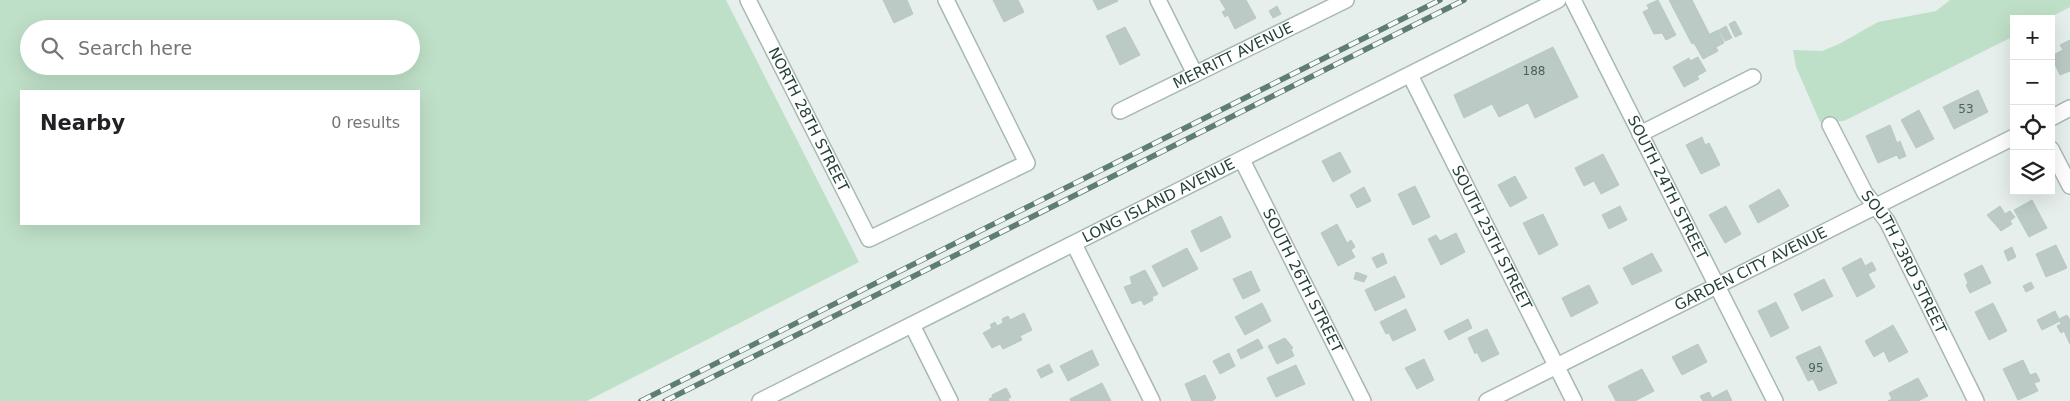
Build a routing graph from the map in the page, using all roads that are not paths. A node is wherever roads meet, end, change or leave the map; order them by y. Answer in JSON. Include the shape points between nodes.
{"nodes":[{"id":1,"x":748,"y":0,"type":"edge"},
{"id":2,"x":946,"y":0,"type":"edge"},
{"id":3,"x":1158,"y":0,"type":"edge"},
{"id":4,"x":1346,"y":0,"type":"edge"},
{"id":5,"x":1558,"y":0,"type":"edge"},
{"id":6,"x":1573,"y":0,"type":"edge"},
{"id":7,"x":1195,"y":74,"type":"junction"},
{"id":8,"x":1410,"y":75,"type":"junction"},
{"id":9,"x":1753,"y":77,"type":"dead end"},
{"id":10,"x":2070,"y":108,"type":"edge"},
{"id":11,"x":1120,"y":111,"type":"dead end"},
{"id":12,"x":2055,"y":116,"type":"edge"},
{"id":13,"x":1830,"y":126,"type":"dead end"},
{"id":14,"x":1640,"y":134,"type":"junction"},
{"id":15,"x":2010,"y":139,"type":"edge"},
{"id":16,"x":2052,"y":150,"type":"edge"},
{"id":17,"x":1242,"y":160,"type":"junction"},
{"id":18,"x":2070,"y":186,"type":"edge"},
{"id":19,"x":1876,"y":207,"type":"junction"},
{"id":20,"x":1074,"y":244,"type":"junction"},
{"id":21,"x":1716,"y":285,"type":"junction"},
{"id":22,"x":912,"y":325,"type":"junction"},
{"id":23,"x":1556,"y":366,"type":"junction"},
{"id":24,"x":760,"y":401,"type":"edge"},
{"id":25,"x":950,"y":401,"type":"edge"},
{"id":26,"x":1152,"y":401,"type":"edge"},
{"id":27,"x":1363,"y":401,"type":"edge"},
{"id":28,"x":1487,"y":401,"type":"edge"},
{"id":29,"x":1574,"y":401,"type":"edge"},
{"id":30,"x":1774,"y":401,"type":"edge"},
{"id":31,"x":1976,"y":401,"type":"edge"}],
"edges":[{"from":1,"to":2,"type":"street","name":"NORTH 28TH STREET","via":[[869,239],[1027,163]]},
{"from":3,"to":7,"type":"street"},
{"from":4,"to":7,"type":"street","name":"MERRITT AVENUE"},
{"from":5,"to":8,"type":"street","name":"LONG ISLAND AVENUE"},
{"from":6,"to":14,"type":"street","name":"SOUTH 24TH STREET"},
{"from":7,"to":11,"type":"street","name":"MERRITT AVENUE"},
{"from":8,"to":17,"type":"street","name":"LONG ISLAND AVENUE"},
{"from":8,"to":23,"type":"street","name":"SOUTH 25TH STREET"},
{"from":9,"to":14,"type":"street"},
{"from":10,"to":12,"type":"street"},
{"from":13,"to":19,"type":"street","name":"SOUTH 23RD STREET","via":[[1865,193]]},
{"from":14,"to":21,"type":"street","name":"SOUTH 24TH STREET"},
{"from":15,"to":19,"type":"street","name":"GARDEN CITY AVENUE"},
{"from":16,"to":18,"type":"street"},
{"from":17,"to":20,"type":"street","name":"LONG ISLAND AVENUE"},
{"from":17,"to":27,"type":"street","name":"SOUTH 26TH STREET"},
{"from":19,"to":21,"type":"street","name":"GARDEN CITY AVENUE"},
{"from":19,"to":31,"type":"street","name":"SOUTH 23RD STREET","via":[[1887,221]]},
{"from":20,"to":22,"type":"street","name":"LONG ISLAND AVENUE"},
{"from":20,"to":26,"type":"street"},
{"from":21,"to":23,"type":"street","name":"GARDEN CITY AVENUE"},
{"from":21,"to":30,"type":"street","name":"SOUTH 24TH STREET"},
{"from":22,"to":24,"type":"street","name":"LONG ISLAND AVENUE"},
{"from":22,"to":25,"type":"street"},
{"from":23,"to":28,"type":"street","name":"GARDEN CITY AVENUE"},
{"from":23,"to":29,"type":"street","name":"SOUTH 25TH STREET"}]}
